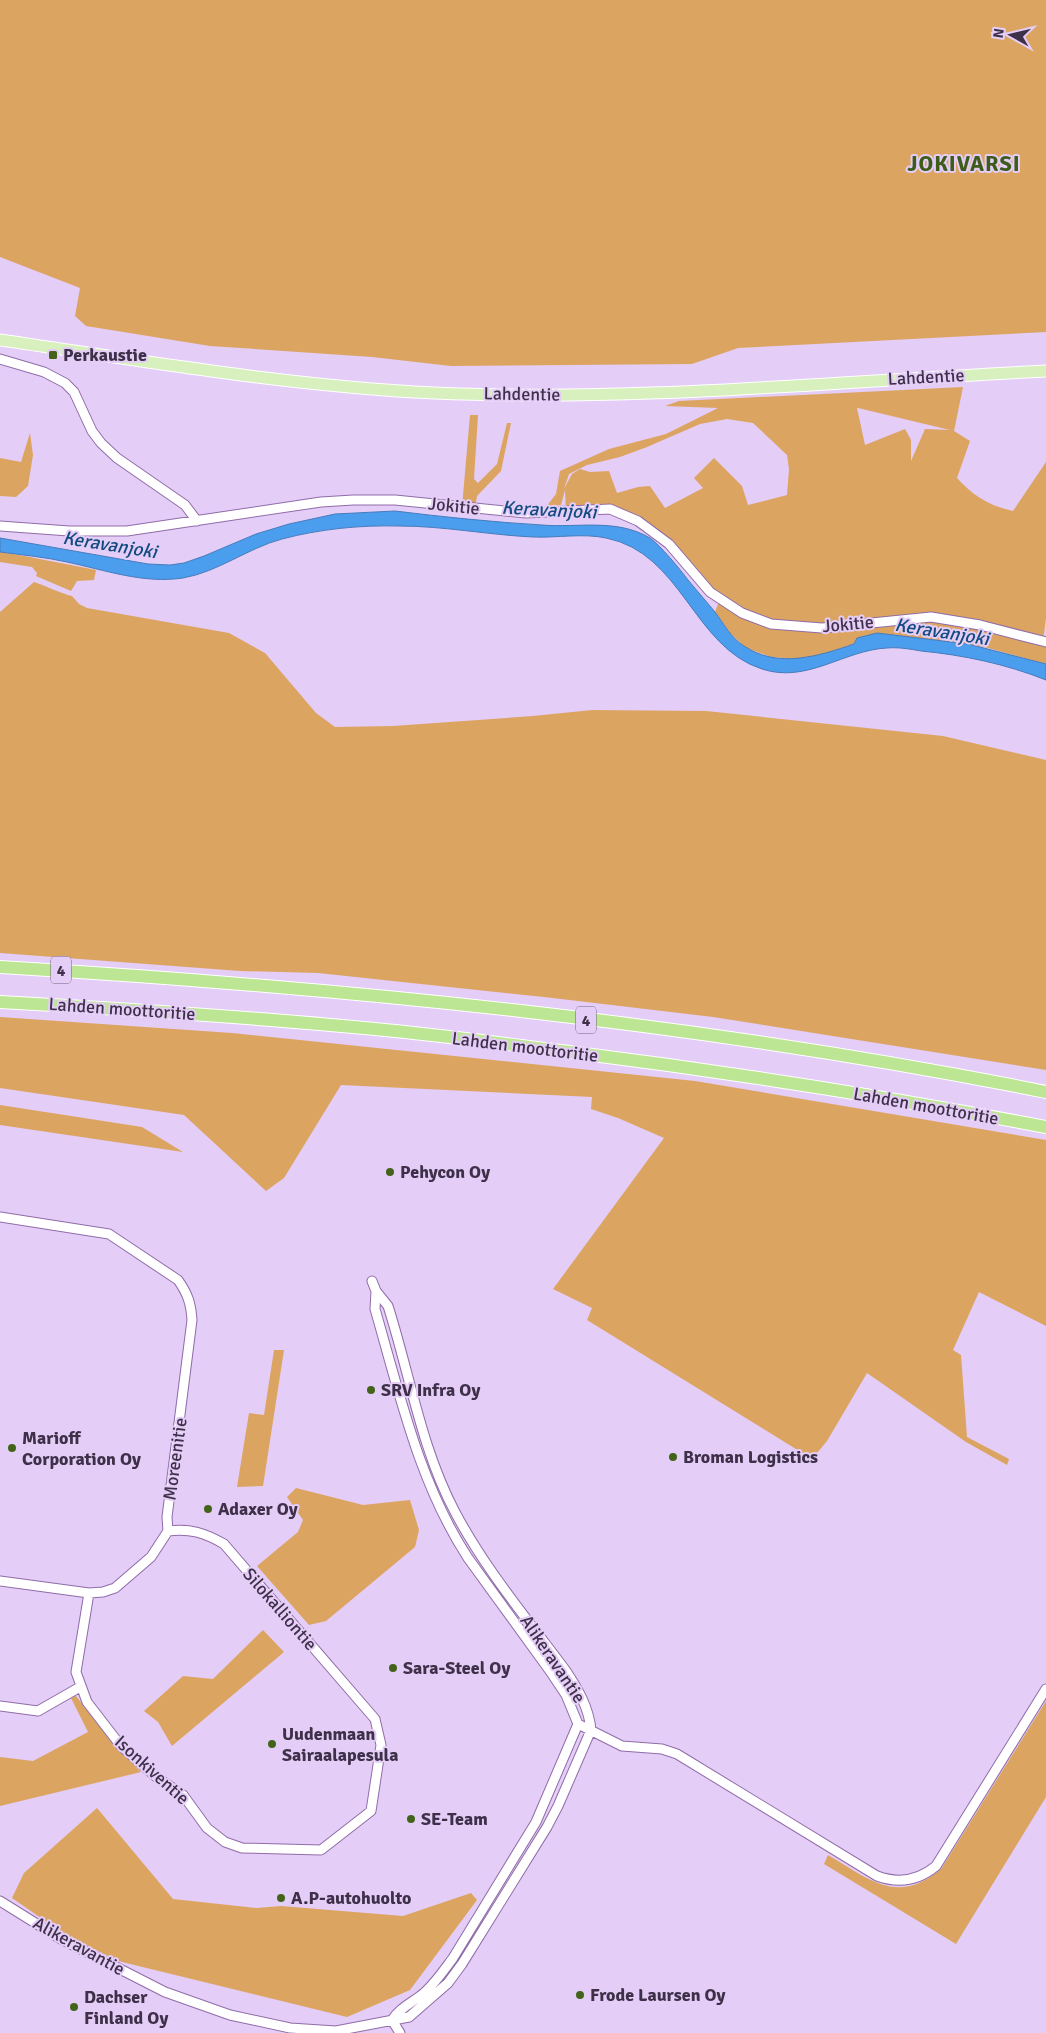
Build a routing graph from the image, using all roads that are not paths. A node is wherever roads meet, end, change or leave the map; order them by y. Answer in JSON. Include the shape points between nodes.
{"nodes":[{"id":1,"x":0,"y":340,"type":"edge"},
{"id":2,"x":0,"y":359,"type":"edge"},
{"id":3,"x":1046,"y":371,"type":"edge"},
{"id":4,"x":197,"y":521,"type":"junction"},
{"id":5,"x":0,"y":526,"type":"edge"},
{"id":6,"x":1046,"y":642,"type":"edge"},
{"id":7,"x":0,"y":967,"type":"edge"},
{"id":8,"x":0,"y":1002,"type":"edge"},
{"id":9,"x":1046,"y":1092,"type":"edge"},
{"id":10,"x":1046,"y":1127,"type":"edge"},
{"id":11,"x":0,"y":1217,"type":"edge"},
{"id":12,"x":372,"y":1281,"type":"dead end"},
{"id":13,"x":376,"y":1291,"type":"junction"},
{"id":14,"x":168,"y":1531,"type":"junction"},
{"id":15,"x":0,"y":1581,"type":"edge"},
{"id":16,"x":89,"y":1593,"type":"junction"},
{"id":17,"x":80,"y":1686,"type":"junction"},
{"id":18,"x":1046,"y":1689,"type":"edge"},
{"id":19,"x":0,"y":1706,"type":"edge"},
{"id":20,"x":375,"y":1719,"type":"joint"},
{"id":21,"x":578,"y":1724,"type":"junction"},
{"id":22,"x":591,"y":1730,"type":"junction"},
{"id":23,"x":0,"y":1900,"type":"edge"},
{"id":24,"x":392,"y":2020,"type":"junction"},
{"id":25,"x":400,"y":2033,"type":"edge"}],
"edges":[{"from":1,"to":3,"type":"main road","name":"Lahdentie","via":[[282,380],[434,393],[631,395]]},
{"from":2,"to":4,"type":"street","via":[[44,372],[65,383],[74,392],[101,443],[117,458],[185,505]]},
{"from":4,"to":5,"type":"street","name":"Jokitie","via":[[127,530],[69,531]]},
{"from":4,"to":6,"type":"street","name":"Jokitie","via":[[353,500],[395,500],[526,513],[610,509],[638,521],[669,544],[710,592],[742,613],[771,624],[822,628],[930,617],[980,625]]},
{"from":7,"to":9,"type":"highway","name":"Lahden moottoritie","number":"4","via":[[247,983],[472,1006],[705,1035],[956,1074]]},
{"from":8,"to":10,"type":"highway","name":"Lahden moottoritie","number":"4","via":[[233,1017],[476,1040],[695,1068]]},
{"from":11,"to":14,"type":"street","name":"Moreenitie","via":[[109,1234],[178,1280],[186,1292],[191,1303],[191,1340],[167,1517]]},
{"from":12,"to":13,"type":"street","name":"Alikeravantie"},
{"from":13,"to":21,"type":"street","name":"Alikeravantie","via":[[378,1318],[422,1466],[436,1500],[468,1558],[566,1695]]},
{"from":13,"to":22,"type":"street","name":"Alikeravantie","via":[[388,1306],[424,1436],[454,1512],[578,1690],[590,1717]]},
{"from":14,"to":16,"type":"street","via":[[151,1557],[115,1588]]},
{"from":14,"to":20,"type":"street","name":"Silokalliontie","via":[[206,1534],[224,1544]]},
{"from":15,"to":16,"type":"street"},
{"from":16,"to":17,"type":"street","name":"Isonkiventie","via":[[76,1672]]},
{"from":17,"to":19,"type":"street","via":[[38,1711]]},
{"from":17,"to":20,"type":"street","name":"Isonkiventie","via":[[87,1702],[121,1746],[155,1776],[184,1795],[208,1828],[225,1842],[242,1848],[321,1850],[371,1811],[381,1745]]},
{"from":18,"to":22,"type":"street","via":[[936,1866],[921,1876],[903,1881],[877,1876],[677,1754],[662,1749],[622,1746]]},
{"from":21,"to":22,"type":"street"},
{"from":21,"to":24,"type":"street","name":"Alikeravantie","via":[[536,1822],[453,1958],[424,1992],[397,2011]]},
{"from":22,"to":24,"type":"street","name":"Alikeravantie","via":[[547,1827],[462,1964],[448,1983],[409,2018]]},
{"from":23,"to":24,"type":"street","name":"Alikeravantie","via":[[61,1939],[165,1992],[230,2015],[318,2031],[336,2031]]},
{"from":24,"to":25,"type":"street"}]}
